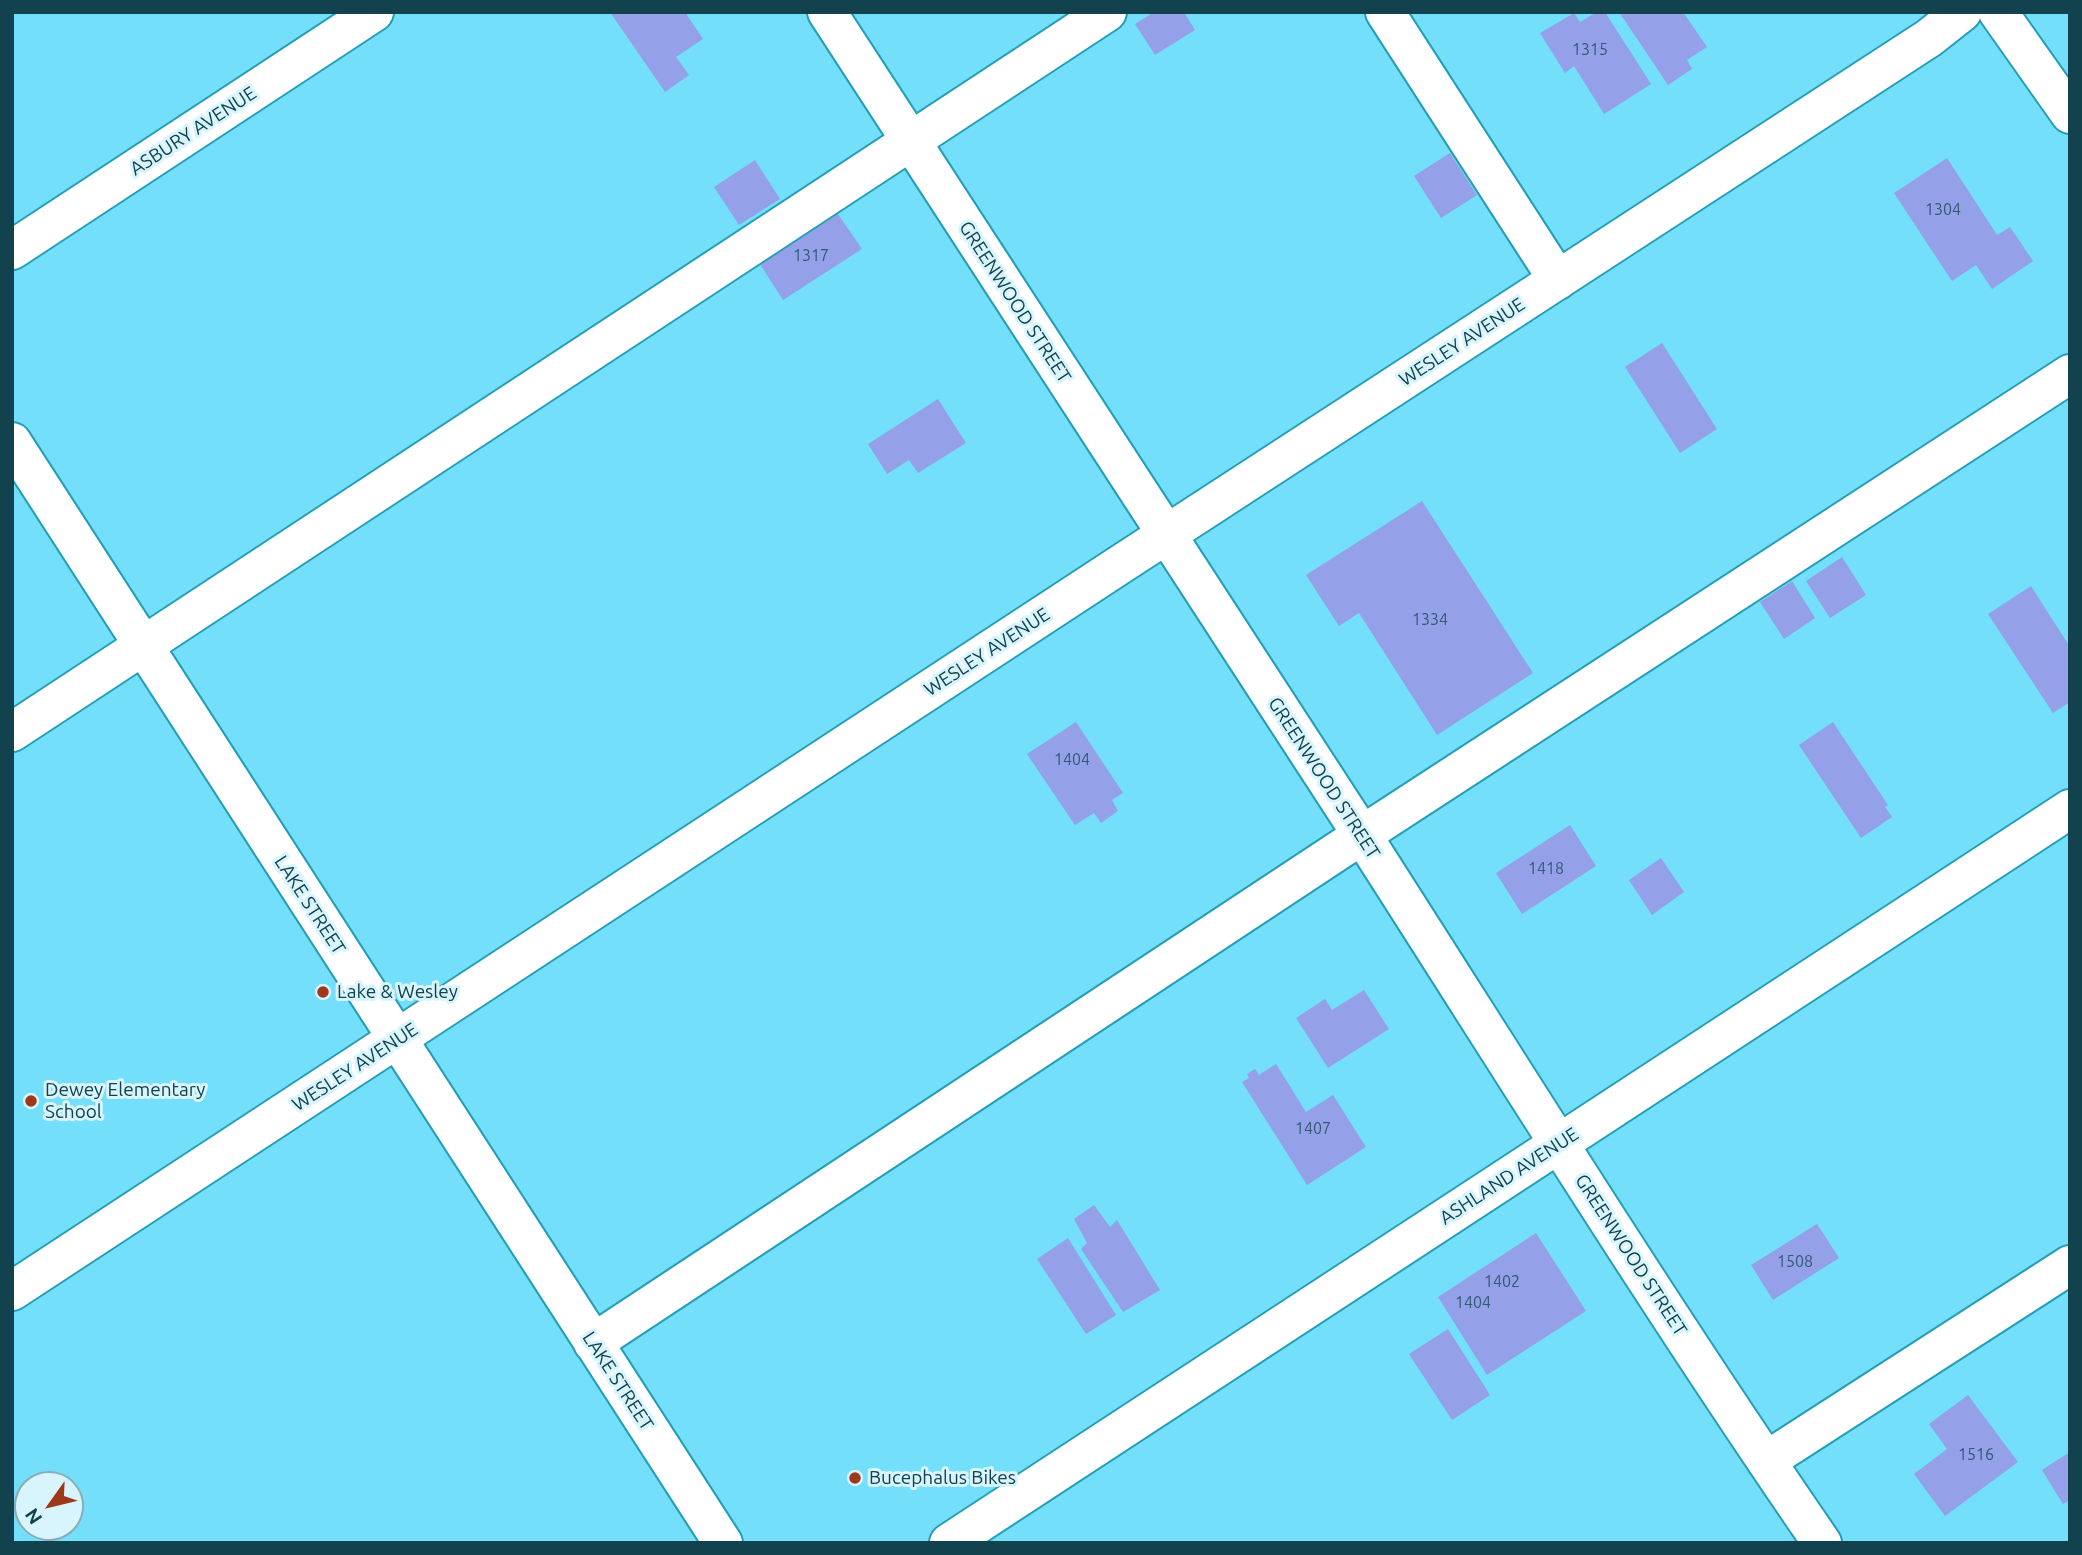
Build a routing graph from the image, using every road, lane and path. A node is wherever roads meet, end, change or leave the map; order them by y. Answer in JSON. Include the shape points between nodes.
{"nodes":[{"id":1,"x":374,"y":12,"type":"edge"},
{"id":2,"x":827,"y":12,"type":"edge"},
{"id":3,"x":1108,"y":12,"type":"edge"},
{"id":4,"x":1385,"y":12,"type":"edge"},
{"id":5,"x":1962,"y":12,"type":"edge"},
{"id":6,"x":1998,"y":12,"type":"edge"},
{"id":7,"x":2070,"y":114,"type":"edge"},
{"id":8,"x":910,"y":141,"type":"junction"},
{"id":9,"x":12,"y":250,"type":"edge"},
{"id":10,"x":1558,"y":280,"type":"junction"},
{"id":11,"x":2070,"y":374,"type":"edge"},
{"id":12,"x":12,"y":442,"type":"edge"},
{"id":13,"x":1166,"y":535,"type":"junction"},
{"id":14,"x":144,"y":646,"type":"junction"},
{"id":15,"x":12,"y":732,"type":"edge"},
{"id":16,"x":2070,"y":809,"type":"edge"},
{"id":17,"x":1362,"y":835,"type":"junction"},
{"id":18,"x":397,"y":1040,"type":"junction"},
{"id":19,"x":1558,"y":1143,"type":"junction"},
{"id":20,"x":2070,"y":1265,"type":"edge"},
{"id":21,"x":12,"y":1291,"type":"edge"},
{"id":22,"x":593,"y":1343,"type":"junction"},
{"id":23,"x":1766,"y":1461,"type":"junction"},
{"id":24,"x":723,"y":1543,"type":"edge"},
{"id":25,"x":949,"y":1543,"type":"edge"},
{"id":26,"x":1822,"y":1543,"type":"edge"}],
"edges":[{"from":1,"to":9,"type":"street","name":"ASBURY AVENUE"},
{"from":2,"to":8,"type":"street","name":"GREENWOOD STREET"},
{"from":3,"to":8,"type":"street"},
{"from":4,"to":10,"type":"street"},
{"from":5,"to":10,"type":"street","name":"WESLEY AVENUE"},
{"from":6,"to":7,"type":"street"},
{"from":8,"to":13,"type":"street","name":"GREENWOOD STREET"},
{"from":8,"to":14,"type":"street"},
{"from":10,"to":13,"type":"street","name":"WESLEY AVENUE"},
{"from":11,"to":17,"type":"street"},
{"from":12,"to":14,"type":"street","name":"LAKE STREET"},
{"from":13,"to":17,"type":"street","name":"GREENWOOD STREET"},
{"from":13,"to":18,"type":"street","name":"WESLEY AVENUE"},
{"from":14,"to":15,"type":"street"},
{"from":14,"to":18,"type":"street","name":"LAKE STREET"},
{"from":16,"to":19,"type":"street","name":"ASHLAND AVENUE"},
{"from":17,"to":19,"type":"street","name":"GREENWOOD STREET"},
{"from":17,"to":22,"type":"street"},
{"from":18,"to":21,"type":"street","name":"WESLEY AVENUE"},
{"from":18,"to":22,"type":"street","name":"LAKE STREET"},
{"from":19,"to":23,"type":"street","name":"GREENWOOD STREET"},
{"from":19,"to":25,"type":"street","name":"ASHLAND AVENUE"},
{"from":20,"to":23,"type":"street"},
{"from":22,"to":24,"type":"street","name":"LAKE STREET"},
{"from":23,"to":26,"type":"street","name":"GREENWOOD STREET"}]}
